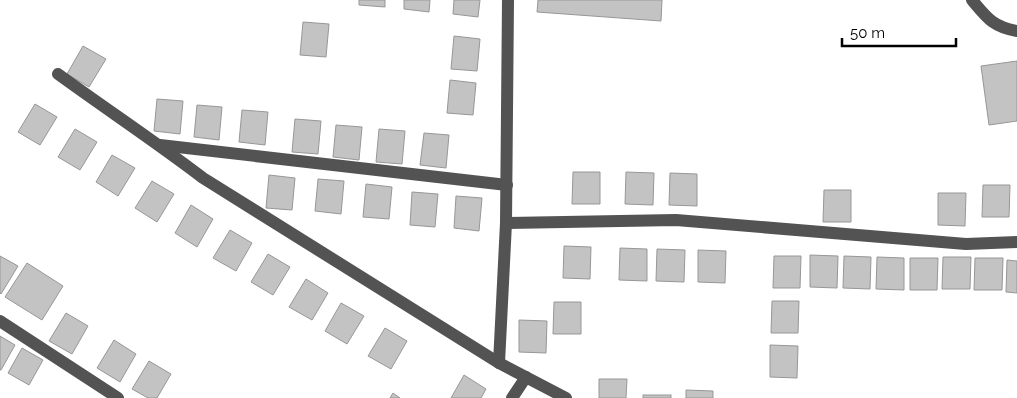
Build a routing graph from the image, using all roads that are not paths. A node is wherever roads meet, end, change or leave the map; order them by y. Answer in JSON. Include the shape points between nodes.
{"nodes":[{"id":1,"x":508,"y":0,"type":"edge"},
{"id":2,"x":972,"y":0,"type":"edge"},
{"id":3,"x":1017,"y":31,"type":"edge"},
{"id":4,"x":58,"y":74,"type":"dead end"},
{"id":5,"x":160,"y":145,"type":"junction"},
{"id":6,"x":507,"y":185,"type":"junction"},
{"id":7,"x":506,"y":223,"type":"junction"},
{"id":8,"x":1017,"y":242,"type":"edge"},
{"id":9,"x":0,"y":321,"type":"edge"},
{"id":10,"x":499,"y":363,"type":"junction"},
{"id":11,"x":526,"y":377,"type":"junction"},
{"id":12,"x":118,"y":398,"type":"edge"},
{"id":13,"x":512,"y":398,"type":"edge"},
{"id":14,"x":566,"y":398,"type":"edge"}],
"edges":[{"from":1,"to":6,"type":"street"},
{"from":2,"to":3,"type":"street","via":[[992,24]]},
{"from":4,"to":5,"type":"street"},
{"from":5,"to":6,"type":"street"},
{"from":5,"to":10,"type":"street","via":[[203,178]]},
{"from":6,"to":7,"type":"street"},
{"from":7,"to":8,"type":"street","via":[[676,220],[966,244]]},
{"from":7,"to":10,"type":"street"},
{"from":9,"to":12,"type":"street"},
{"from":10,"to":11,"type":"street"},
{"from":11,"to":13,"type":"street"},
{"from":11,"to":14,"type":"street"}]}
